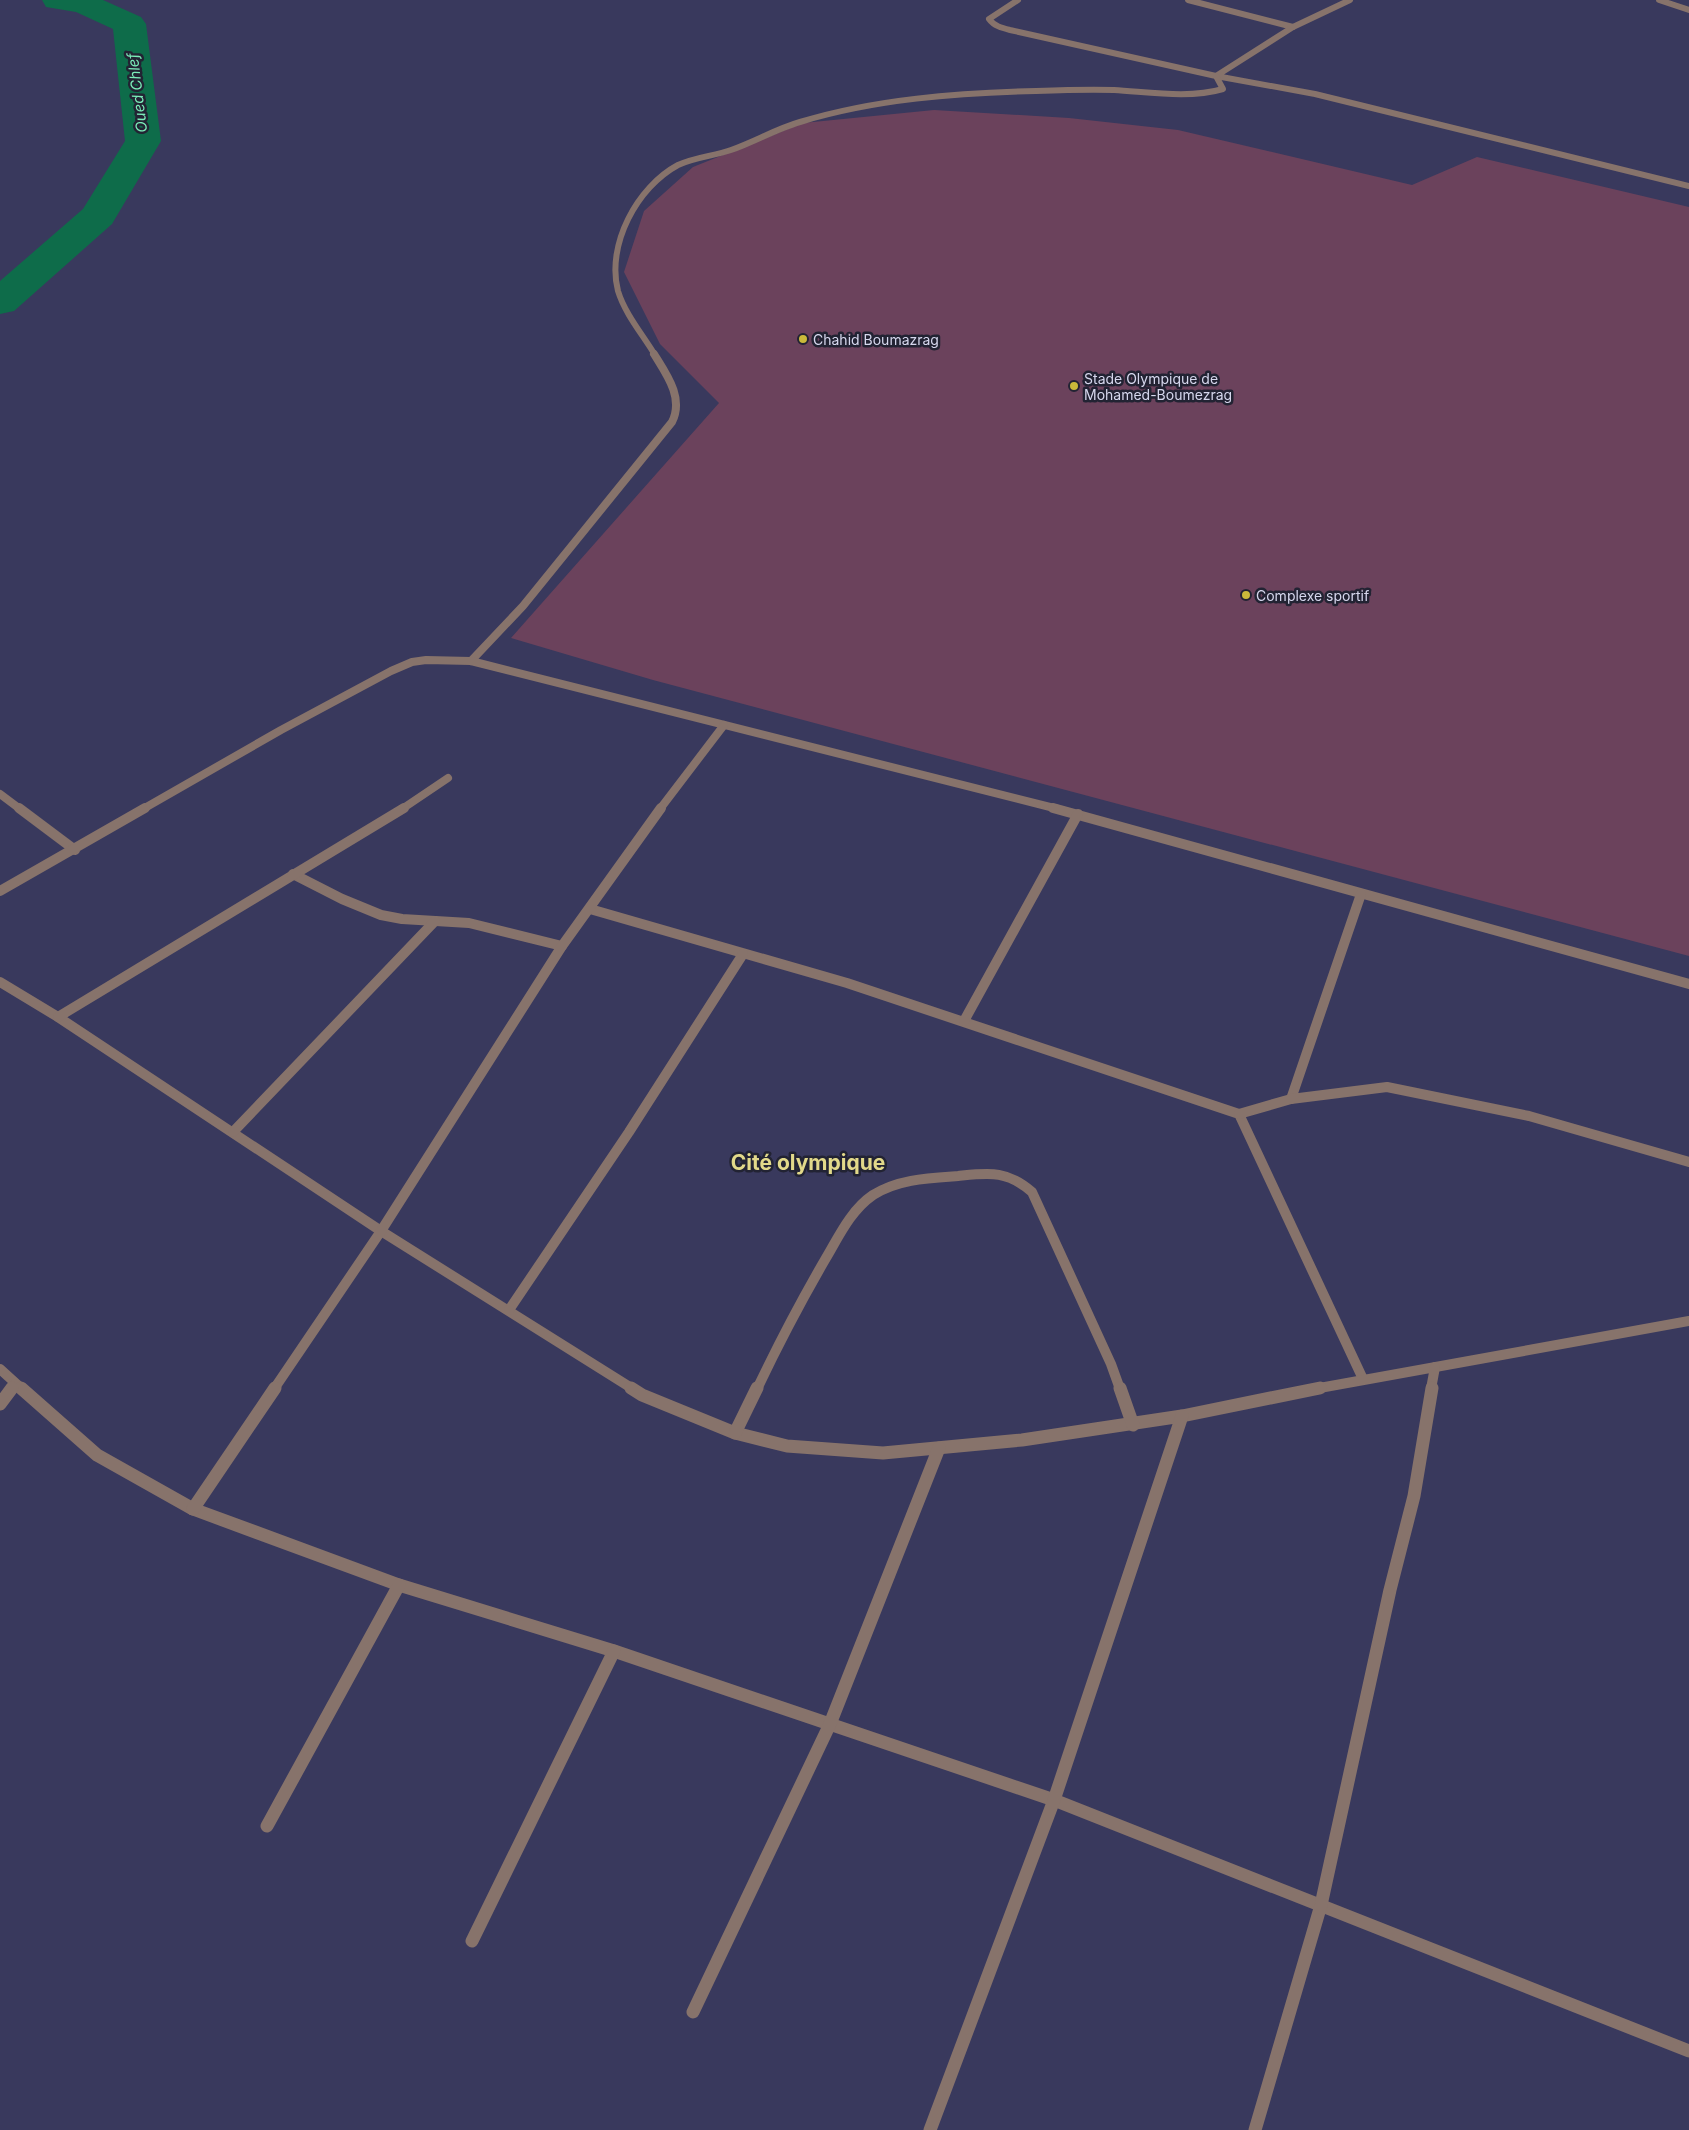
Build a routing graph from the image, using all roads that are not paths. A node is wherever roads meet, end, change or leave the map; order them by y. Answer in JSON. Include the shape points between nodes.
{"nodes":[{"id":1,"x":1018,"y":0,"type":"edge"},
{"id":2,"x":1188,"y":0,"type":"edge"},
{"id":3,"x":1350,"y":0,"type":"edge"},
{"id":4,"x":1659,"y":0,"type":"edge"},
{"id":5,"x":1689,"y":10,"type":"edge"},
{"id":6,"x":1293,"y":27,"type":"junction"},
{"id":7,"x":1216,"y":76,"type":"junction"},
{"id":8,"x":1689,"y":186,"type":"edge"},
{"id":9,"x":471,"y":661,"type":"junction"},
{"id":10,"x":724,"y":725,"type":"junction"},
{"id":11,"x":448,"y":778,"type":"dead end"},
{"id":12,"x":0,"y":794,"type":"edge"},
{"id":13,"x":1078,"y":814,"type":"junction"},
{"id":14,"x":75,"y":850,"type":"junction"},
{"id":15,"x":293,"y":874,"type":"junction"},
{"id":16,"x":0,"y":891,"type":"edge"},
{"id":17,"x":1361,"y":894,"type":"junction"},
{"id":18,"x":590,"y":909,"type":"junction"},
{"id":19,"x":435,"y":922,"type":"junction"},
{"id":20,"x":562,"y":946,"type":"junction"},
{"id":21,"x":743,"y":954,"type":"junction"},
{"id":22,"x":0,"y":982,"type":"edge"},
{"id":23,"x":1689,"y":984,"type":"edge"},
{"id":24,"x":58,"y":1017,"type":"junction"},
{"id":25,"x":964,"y":1021,"type":"junction"},
{"id":26,"x":1291,"y":1099,"type":"junction"},
{"id":27,"x":1239,"y":1114,"type":"junction"},
{"id":28,"x":233,"y":1132,"type":"junction"},
{"id":29,"x":1689,"y":1162,"type":"edge"},
{"id":30,"x":381,"y":1231,"type":"junction"},
{"id":31,"x":509,"y":1310,"type":"junction"},
{"id":32,"x":1689,"y":1321,"type":"edge"},
{"id":33,"x":1434,"y":1367,"type":"junction"},
{"id":34,"x":0,"y":1369,"type":"edge"},
{"id":35,"x":1363,"y":1379,"type":"junction"},
{"id":36,"x":15,"y":1384,"type":"junction"},
{"id":37,"x":0,"y":1404,"type":"edge"},
{"id":38,"x":1182,"y":1416,"type":"junction"},
{"id":39,"x":1134,"y":1425,"type":"junction"},
{"id":40,"x":735,"y":1433,"type":"junction"},
{"id":41,"x":938,"y":1448,"type":"junction"},
{"id":42,"x":193,"y":1509,"type":"junction"},
{"id":43,"x":399,"y":1585,"type":"junction"},
{"id":44,"x":614,"y":1651,"type":"junction"},
{"id":45,"x":830,"y":1724,"type":"junction"},
{"id":46,"x":1054,"y":1800,"type":"junction"},
{"id":47,"x":267,"y":1826,"type":"dead end"},
{"id":48,"x":1321,"y":1905,"type":"junction"},
{"id":49,"x":472,"y":1941,"type":"dead end"},
{"id":50,"x":693,"y":2012,"type":"dead end"},
{"id":51,"x":1689,"y":2051,"type":"edge"},
{"id":52,"x":930,"y":2130,"type":"edge"},
{"id":53,"x":1255,"y":2130,"type":"edge"}],
"edges":[{"from":1,"to":7,"type":"street","via":[[989,19],[990,22],[1010,30]]},
{"from":2,"to":6,"type":"street"},
{"from":3,"to":6,"type":"street"},
{"from":4,"to":5,"type":"street"},
{"from":6,"to":7,"type":"street"},
{"from":7,"to":8,"type":"street","via":[[1315,94]]},
{"from":7,"to":9,"type":"street","via":[[1223,87],[1221,91],[1009,92],[937,96],[879,104],[802,121],[731,150],[678,166],[660,178],[638,201],[623,232],[614,265],[618,291],[662,368],[676,399],[677,412],[523,606]]},
{"from":9,"to":10,"type":"street"},
{"from":9,"to":14,"type":"street","via":[[426,660],[391,671],[281,730]]},
{"from":10,"to":13,"type":"street"},
{"from":10,"to":18,"type":"street"},
{"from":11,"to":15,"type":"street","via":[[380,824]]},
{"from":12,"to":14,"type":"street"},
{"from":13,"to":17,"type":"street"},
{"from":13,"to":25,"type":"street"},
{"from":14,"to":16,"type":"street"},
{"from":15,"to":19,"type":"street","via":[[370,912]]},
{"from":15,"to":24,"type":"street"},
{"from":17,"to":23,"type":"street"},
{"from":17,"to":26,"type":"street"},
{"from":18,"to":20,"type":"street"},
{"from":18,"to":21,"type":"street"},
{"from":19,"to":20,"type":"street","via":[[487,926]]},
{"from":19,"to":28,"type":"street"},
{"from":20,"to":30,"type":"street"},
{"from":21,"to":25,"type":"street"},
{"from":21,"to":31,"type":"street","via":[[629,1132]]},
{"from":22,"to":24,"type":"street"},
{"from":24,"to":28,"type":"street"},
{"from":25,"to":27,"type":"street"},
{"from":26,"to":27,"type":"street"},
{"from":26,"to":29,"type":"street","via":[[1386,1087],[1414,1091],[1529,1116]]},
{"from":27,"to":35,"type":"street"},
{"from":28,"to":30,"type":"street"},
{"from":30,"to":31,"type":"street"},
{"from":30,"to":42,"type":"street"},
{"from":31,"to":40,"type":"street","via":[[642,1395]]},
{"from":32,"to":33,"type":"street"},
{"from":33,"to":35,"type":"street"},
{"from":33,"to":48,"type":"street","via":[[1414,1496],[1390,1590]]},
{"from":34,"to":36,"type":"street"},
{"from":35,"to":38,"type":"street"},
{"from":36,"to":37,"type":"street"},
{"from":36,"to":42,"type":"street","via":[[97,1454]]},
{"from":38,"to":39,"type":"street"},
{"from":38,"to":46,"type":"street"},
{"from":39,"to":40,"type":"street","via":[[1111,1364],[1032,1192],[1011,1176],[992,1173],[895,1185],[874,1194],[858,1208],[798,1305]]},
{"from":39,"to":41,"type":"street"},
{"from":40,"to":41,"type":"street","via":[[787,1446],[883,1453]]},
{"from":41,"to":45,"type":"street"},
{"from":42,"to":43,"type":"street"},
{"from":43,"to":44,"type":"street"},
{"from":43,"to":47,"type":"street"},
{"from":44,"to":45,"type":"street"},
{"from":44,"to":49,"type":"street"},
{"from":45,"to":46,"type":"street"},
{"from":45,"to":50,"type":"street"},
{"from":46,"to":48,"type":"street"},
{"from":46,"to":52,"type":"street"},
{"from":48,"to":51,"type":"street"},
{"from":48,"to":53,"type":"street"}]}
